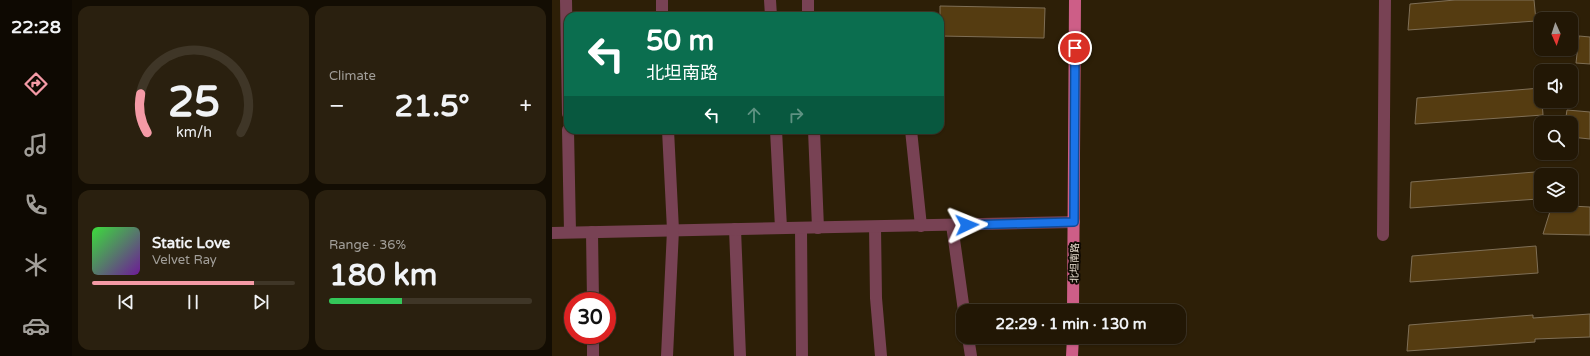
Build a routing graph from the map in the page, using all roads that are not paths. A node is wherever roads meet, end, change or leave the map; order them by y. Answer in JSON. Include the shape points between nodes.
{"nodes":[{"id":1,"x":566,"y":0,"type":"edge"},
{"id":2,"x":662,"y":0,"type":"edge"},
{"id":3,"x":770,"y":0,"type":"edge"},
{"id":4,"x":808,"y":0,"type":"edge"},
{"id":5,"x":1075,"y":0,"type":"edge"},
{"id":6,"x":1385,"y":0,"type":"edge"},
{"id":7,"x":566,"y":12,"type":"edge"},
{"id":8,"x":662,"y":12,"type":"edge"},
{"id":9,"x":771,"y":12,"type":"edge"},
{"id":10,"x":808,"y":12,"type":"edge"},
{"id":11,"x":568,"y":134,"type":"edge"},
{"id":12,"x":668,"y":134,"type":"edge"},
{"id":13,"x":776,"y":134,"type":"edge"},
{"id":14,"x":814,"y":134,"type":"edge"},
{"id":15,"x":911,"y":134,"type":"edge"},
{"id":16,"x":1074,"y":222,"type":"junction"},
{"id":17,"x":952,"y":225,"type":"junction"},
{"id":18,"x":921,"y":226,"type":"junction"},
{"id":19,"x":875,"y":227,"type":"junction"},
{"id":20,"x":781,"y":228,"type":"junction"},
{"id":21,"x":801,"y":228,"type":"junction"},
{"id":22,"x":818,"y":228,"type":"junction"},
{"id":23,"x":735,"y":229,"type":"junction"},
{"id":24,"x":673,"y":230,"type":"junction"},
{"id":25,"x":570,"y":232,"type":"junction"},
{"id":26,"x":592,"y":232,"type":"junction"},
{"id":27,"x":552,"y":233,"type":"edge"},
{"id":28,"x":1383,"y":235,"type":"dead end"},
{"id":29,"x":593,"y":292,"type":"edge"},
{"id":30,"x":963,"y":304,"type":"edge"},
{"id":31,"x":1073,"y":304,"type":"edge"},
{"id":32,"x":593,"y":344,"type":"edge"},
{"id":33,"x":969,"y":344,"type":"edge"},
{"id":34,"x":1073,"y":344,"type":"edge"},
{"id":35,"x":593,"y":356,"type":"edge"},
{"id":36,"x":667,"y":356,"type":"edge"},
{"id":37,"x":740,"y":356,"type":"edge"},
{"id":38,"x":802,"y":356,"type":"edge"},
{"id":39,"x":881,"y":356,"type":"edge"},
{"id":40,"x":970,"y":356,"type":"edge"},
{"id":41,"x":1072,"y":356,"type":"edge"}],
"edges":[{"from":1,"to":7,"type":"street"},
{"from":2,"to":8,"type":"street"},
{"from":3,"to":9,"type":"street"},
{"from":4,"to":10,"type":"street"},
{"from":5,"to":16,"type":"main road","name":"北坦南路"},
{"from":6,"to":28,"type":"street"},
{"from":11,"to":25,"type":"street"},
{"from":12,"to":24,"type":"street"},
{"from":13,"to":20,"type":"street"},
{"from":14,"to":22,"type":"street"},
{"from":15,"to":18,"type":"street"},
{"from":16,"to":17,"type":"street"},
{"from":16,"to":31,"type":"main road","name":"北坦南路"},
{"from":17,"to":18,"type":"street"},
{"from":17,"to":30,"type":"street"},
{"from":18,"to":19,"type":"street"},
{"from":19,"to":22,"type":"street"},
{"from":19,"to":39,"type":"street","via":[[876,298]]},
{"from":20,"to":21,"type":"street"},
{"from":20,"to":23,"type":"street"},
{"from":21,"to":22,"type":"street"},
{"from":21,"to":38,"type":"street"},
{"from":23,"to":24,"type":"street"},
{"from":23,"to":37,"type":"street"},
{"from":24,"to":26,"type":"street"},
{"from":24,"to":36,"type":"street"},
{"from":25,"to":26,"type":"street"},
{"from":25,"to":27,"type":"street"},
{"from":26,"to":29,"type":"street"},
{"from":32,"to":35,"type":"street"},
{"from":33,"to":40,"type":"street"},
{"from":34,"to":41,"type":"main road"}]}
